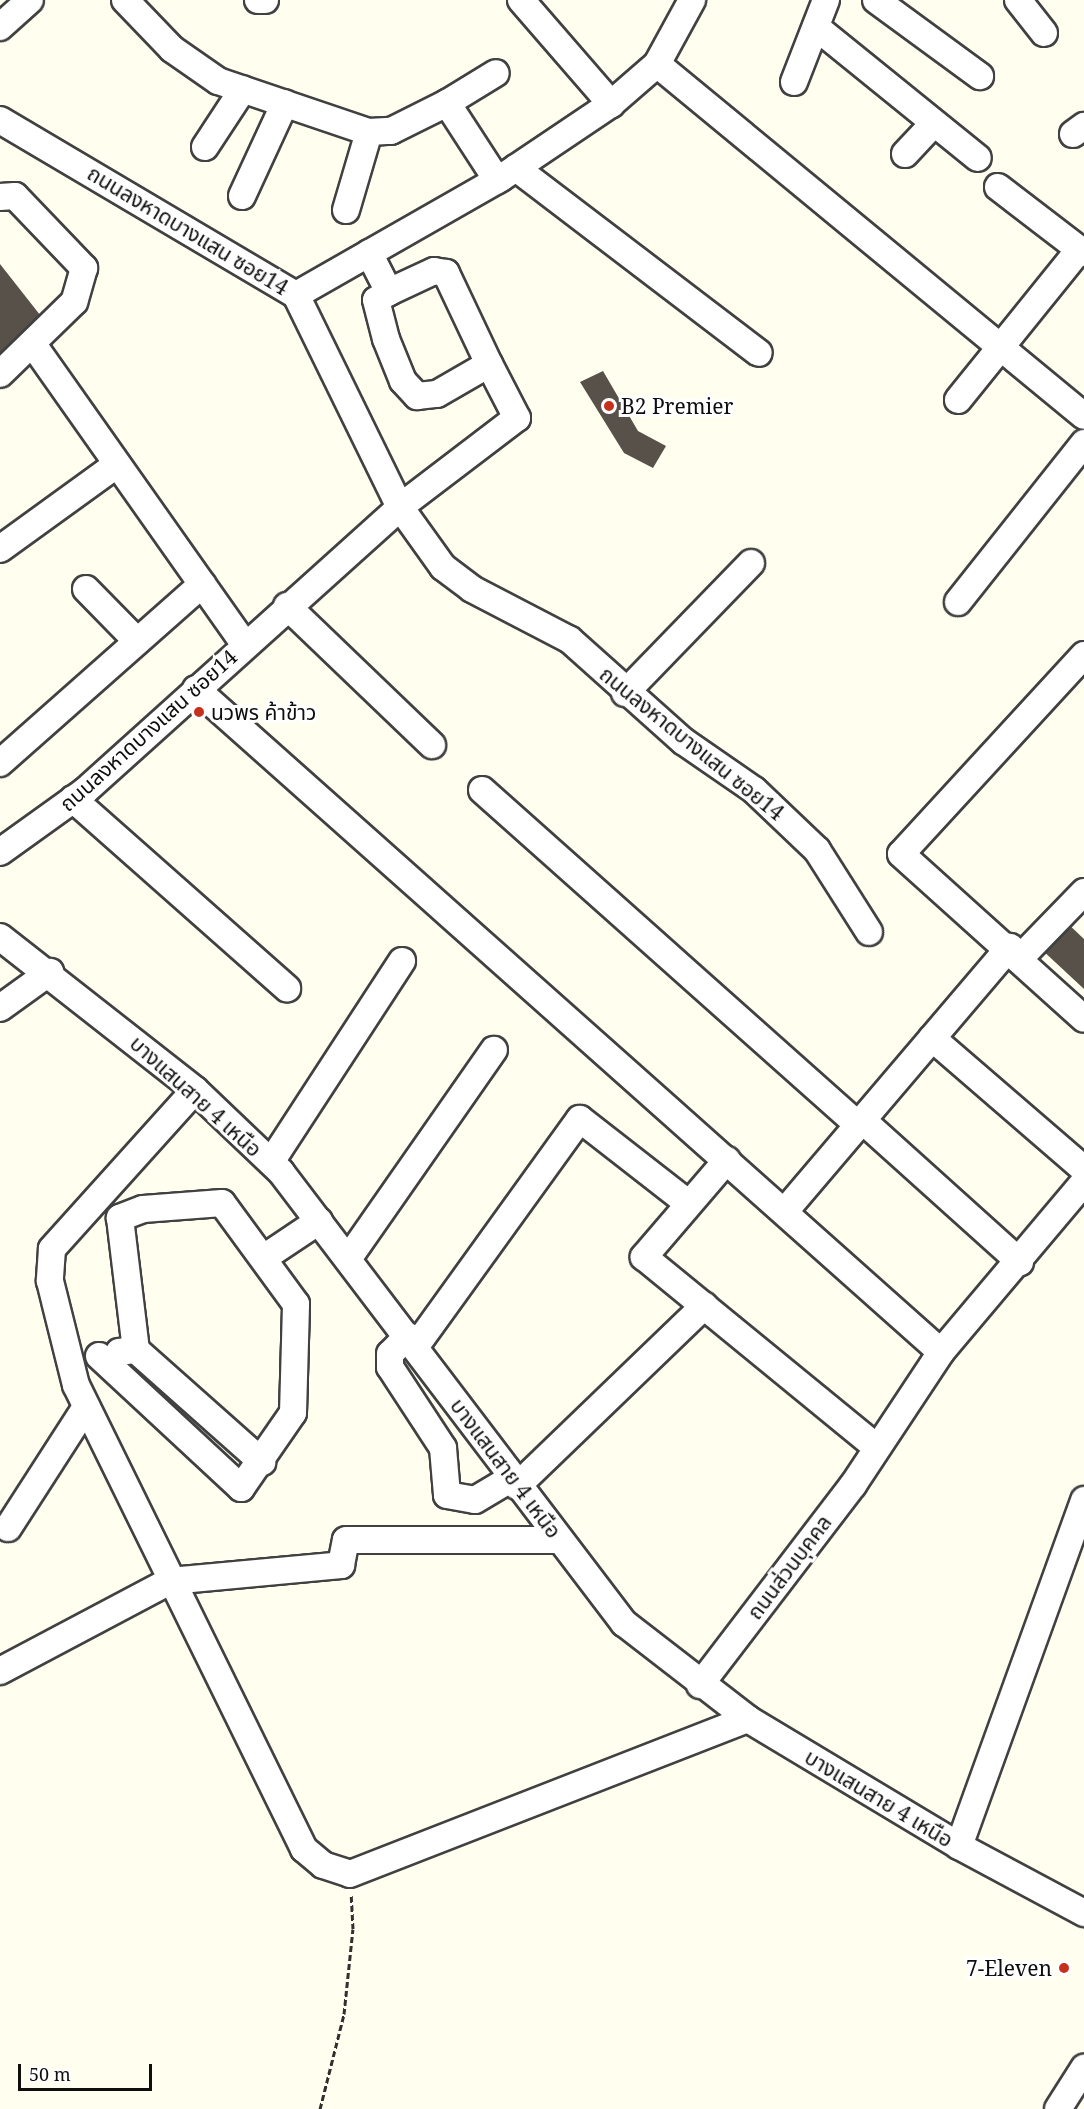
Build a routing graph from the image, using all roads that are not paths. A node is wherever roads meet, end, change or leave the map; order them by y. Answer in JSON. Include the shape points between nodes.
{"nodes":[{"id":1,"x":30,"y":0,"type":"edge"},
{"id":2,"x":125,"y":0,"type":"edge"},
{"id":3,"x":258,"y":0,"type":"edge"},
{"id":4,"x":265,"y":0,"type":"edge"},
{"id":5,"x":521,"y":0,"type":"edge"},
{"id":6,"x":692,"y":0,"type":"edge"},
{"id":7,"x":826,"y":0,"type":"edge"},
{"id":8,"x":876,"y":0,"type":"edge"},
{"id":9,"x":1018,"y":0,"type":"edge"},
{"id":10,"x":0,"y":27,"type":"edge"},
{"id":11,"x":816,"y":27,"type":"junction"},
{"id":12,"x":1044,"y":33,"type":"dead end"},
{"id":13,"x":657,"y":64,"type":"junction"},
{"id":14,"x":496,"y":73,"type":"dead end"},
{"id":15,"x":980,"y":76,"type":"dead end"},
{"id":16,"x":795,"y":82,"type":"dead end"},
{"id":17,"x":243,"y":89,"type":"junction"},
{"id":18,"x":285,"y":103,"type":"junction"},
{"id":19,"x":447,"y":103,"type":"junction"},
{"id":20,"x":610,"y":104,"type":"junction"},
{"id":21,"x":0,"y":120,"type":"edge"},
{"id":22,"x":934,"y":123,"type":"junction"},
{"id":23,"x":369,"y":132,"type":"junction"},
{"id":24,"x":205,"y":147,"type":"dead end"},
{"id":25,"x":904,"y":154,"type":"dead end"},
{"id":26,"x":978,"y":158,"type":"dead end"},
{"id":27,"x":507,"y":174,"type":"junction"},
{"id":28,"x":998,"y":186,"type":"dead end"},
{"id":29,"x":242,"y":196,"type":"dead end"},
{"id":30,"x":0,"y":197,"type":"edge"},
{"id":31,"x":346,"y":210,"type":"dead end"},
{"id":32,"x":1082,"y":251,"type":"edge"},
{"id":33,"x":369,"y":253,"type":"junction"},
{"id":34,"x":389,"y":292,"type":"junction"},
{"id":35,"x":296,"y":294,"type":"junction"},
{"id":36,"x":32,"y":343,"type":"junction"},
{"id":37,"x":1003,"y":349,"type":"junction"},
{"id":38,"x":759,"y":353,"type":"dead end"},
{"id":39,"x":489,"y":364,"type":"junction"},
{"id":40,"x":0,"y":374,"type":"edge"},
{"id":41,"x":958,"y":400,"type":"dead end"},
{"id":42,"x":1084,"y":416,"type":"edge"},
{"id":43,"x":1084,"y":443,"type":"edge"},
{"id":44,"x":116,"y":465,"type":"junction"},
{"id":45,"x":400,"y":507,"type":"junction"},
{"id":46,"x":0,"y":549,"type":"edge"},
{"id":47,"x":751,"y":563,"type":"dead end"},
{"id":48,"x":202,"y":584,"type":"junction"},
{"id":49,"x":86,"y":589,"type":"dead end"},
{"id":50,"x":958,"y":602,"type":"dead end"},
{"id":51,"x":287,"y":606,"type":"junction"},
{"id":52,"x":137,"y":641,"type":"junction"},
{"id":53,"x":244,"y":644,"type":"junction"},
{"id":54,"x":1084,"y":655,"type":"edge"},
{"id":55,"x":196,"y":689,"type":"junction"},
{"id":56,"x":625,"y":693,"type":"junction"},
{"id":57,"x":432,"y":746,"type":"dead end"},
{"id":58,"x":0,"y":763,"type":"edge"},
{"id":59,"x":482,"y":790,"type":"dead end"},
{"id":60,"x":73,"y":800,"type":"junction"},
{"id":61,"x":0,"y":852,"type":"edge"},
{"id":62,"x":1084,"y":891,"type":"edge"},
{"id":63,"x":869,"y":932,"type":"dead end"},
{"id":64,"x":0,"y":937,"type":"edge"},
{"id":65,"x":1015,"y":952,"type":"junction"},
{"id":66,"x":402,"y":961,"type":"dead end"},
{"id":67,"x":50,"y":972,"type":"junction"},
{"id":68,"x":287,"y":988,"type":"dead end"},
{"id":69,"x":0,"y":1008,"type":"edge"},
{"id":70,"x":1084,"y":1019,"type":"edge"},
{"id":71,"x":932,"y":1038,"type":"junction"},
{"id":72,"x":494,"y":1050,"type":"dead end"},
{"id":73,"x":195,"y":1090,"type":"junction"},
{"id":74,"x":859,"y":1122,"type":"junction"},
{"id":75,"x":727,"y":1160,"type":"junction"},
{"id":76,"x":271,"y":1162,"type":"junction"},
{"id":77,"x":1084,"y":1169,"type":"edge"},
{"id":78,"x":1084,"y":1182,"type":"edge"},
{"id":79,"x":688,"y":1203,"type":"junction"},
{"id":80,"x":785,"y":1212,"type":"junction"},
{"id":81,"x":319,"y":1221,"type":"junction"},
{"id":82,"x":265,"y":1257,"type":"junction"},
{"id":83,"x":348,"y":1259,"type":"junction"},
{"id":84,"x":1020,"y":1262,"type":"junction"},
{"id":85,"x":704,"y":1306,"type":"junction"},
{"id":86,"x":412,"y":1341,"type":"junction"},
{"id":87,"x":136,"y":1350,"type":"junction"},
{"id":88,"x":941,"y":1352,"type":"junction"},
{"id":89,"x":99,"y":1356,"type":"junction"},
{"id":90,"x":69,"y":1360,"type":"junction"},
{"id":91,"x":86,"y":1407,"type":"junction"},
{"id":92,"x":877,"y":1448,"type":"junction"},
{"id":93,"x":262,"y":1462,"type":"junction"},
{"id":94,"x":515,"y":1482,"type":"junction"},
{"id":95,"x":1084,"y":1500,"type":"edge"},
{"id":96,"x":8,"y":1528,"type":"dead end"},
{"id":97,"x":560,"y":1540,"type":"junction"},
{"id":98,"x":170,"y":1581,"type":"junction"},
{"id":99,"x":0,"y":1671,"type":"edge"},
{"id":100,"x":700,"y":1685,"type":"junction"},
{"id":101,"x":748,"y":1719,"type":"junction"},
{"id":102,"x":958,"y":1846,"type":"junction"},
{"id":103,"x":1084,"y":1913,"type":"edge"},
{"id":104,"x":1084,"y":2068,"type":"edge"},
{"id":105,"x":1058,"y":2109,"type":"edge"}],
"edges":[{"from":1,"to":10,"type":"street"},
{"from":2,"to":17,"type":"street","via":[[193,65]]},
{"from":3,"to":4,"type":"street"},
{"from":5,"to":20,"type":"street"},
{"from":6,"to":13,"type":"street"},
{"from":7,"to":11,"type":"street"},
{"from":8,"to":15,"type":"street"},
{"from":9,"to":12,"type":"street"},
{"from":11,"to":16,"type":"street"},
{"from":11,"to":22,"type":"street"},
{"from":13,"to":20,"type":"street"},
{"from":13,"to":37,"type":"street"},
{"from":14,"to":19,"type":"street"},
{"from":17,"to":18,"type":"street"},
{"from":17,"to":24,"type":"street"},
{"from":18,"to":23,"type":"street"},
{"from":18,"to":29,"type":"street"},
{"from":19,"to":23,"type":"street","via":[[391,131]]},
{"from":19,"to":27,"type":"street"},
{"from":20,"to":27,"type":"street"},
{"from":21,"to":35,"type":"street","name":"ถนนลงหาดบางแสน ซอย14"},
{"from":22,"to":25,"type":"street"},
{"from":22,"to":26,"type":"street"},
{"from":23,"to":31,"type":"street"},
{"from":27,"to":33,"type":"street"},
{"from":27,"to":38,"type":"street"},
{"from":28,"to":32,"type":"street"},
{"from":30,"to":36,"type":"street","via":[[15,196],[84,268],[74,302]]},
{"from":32,"to":37,"type":"street"},
{"from":33,"to":34,"type":"street"},
{"from":33,"to":35,"type":"street"},
{"from":34,"to":39,"type":"street","via":[[434,271],[446,273]]},
{"from":34,"to":39,"type":"street","via":[[376,300],[386,339],[404,381],[417,396],[437,394]]},
{"from":35,"to":45,"type":"street","name":"ถนนลงหาดบางแสน ซอย14"},
{"from":36,"to":40,"type":"street"},
{"from":36,"to":44,"type":"street"},
{"from":37,"to":41,"type":"street"},
{"from":37,"to":42,"type":"street"},
{"from":39,"to":45,"type":"street","via":[[517,418]]},
{"from":43,"to":50,"type":"street"},
{"from":44,"to":46,"type":"street"},
{"from":44,"to":48,"type":"street"},
{"from":45,"to":51,"type":"street","name":"ถนนลงหาดบางแสน ซอย14"},
{"from":45,"to":56,"type":"street","name":"ถนนลงหาดบางแสน ซอย14","via":[[443,567],[472,589],[570,640]]},
{"from":47,"to":56,"type":"street"},
{"from":48,"to":52,"type":"street"},
{"from":48,"to":53,"type":"street"},
{"from":49,"to":52,"type":"street"},
{"from":51,"to":53,"type":"street","name":"ถนนลงหาดบางแสน ซอย14"},
{"from":51,"to":57,"type":"street"},
{"from":52,"to":58,"type":"street"},
{"from":53,"to":55,"type":"street","name":"ถนนลงหาดบางแสน ซอย14"},
{"from":54,"to":65,"type":"street","via":[[901,854]]},
{"from":55,"to":60,"type":"street","name":"ถนนลงหาดบางแสน ซอย14"},
{"from":55,"to":75,"type":"street"},
{"from":56,"to":63,"type":"street","name":"ถนนลงหาดบางแสน ซอย14","via":[[754,790],[817,850]]},
{"from":59,"to":74,"type":"street"},
{"from":60,"to":61,"type":"street","name":"ถนนลงหาดบางแสน ซอย14"},
{"from":60,"to":68,"type":"street"},
{"from":62,"to":65,"type":"street"},
{"from":64,"to":67,"type":"street","name":"บางแสนสาย 4 เหนือ"},
{"from":65,"to":70,"type":"street"},
{"from":65,"to":71,"type":"street"},
{"from":66,"to":76,"type":"street"},
{"from":67,"to":69,"type":"street"},
{"from":67,"to":73,"type":"street","name":"บางแสนสาย 4 เหนือ"},
{"from":71,"to":74,"type":"street"},
{"from":71,"to":77,"type":"street"},
{"from":72,"to":83,"type":"street"},
{"from":73,"to":76,"type":"street","name":"บางแสนสาย 4 เหนือ"},
{"from":73,"to":90,"type":"street","via":[[52,1249],[50,1281]]},
{"from":74,"to":80,"type":"street"},
{"from":74,"to":84,"type":"street"},
{"from":75,"to":79,"type":"street"},
{"from":75,"to":80,"type":"street"},
{"from":76,"to":81,"type":"street","name":"บางแสนสาย 4 เหนือ"},
{"from":78,"to":84,"type":"street","name":"ถนนส่วนบุคคล"},
{"from":79,"to":85,"type":"street","via":[[644,1257]]},
{"from":79,"to":86,"type":"street","via":[[580,1119]]},
{"from":80,"to":88,"type":"street"},
{"from":81,"to":82,"type":"street"},
{"from":81,"to":83,"type":"street","name":"บางแสนสาย 4 เหนือ"},
{"from":82,"to":87,"type":"street","via":[[222,1203],[143,1209],[120,1218]]},
{"from":82,"to":93,"type":"street","via":[[296,1304],[293,1413]]},
{"from":83,"to":86,"type":"street","name":"บางแสนสาย 4 เหนือ"},
{"from":84,"to":88,"type":"street","name":"ถนนส่วนบุคคล"},
{"from":85,"to":92,"type":"street"},
{"from":85,"to":94,"type":"street"},
{"from":86,"to":94,"type":"street","name":"บางแสนสาย 4 เหนือ"},
{"from":86,"to":94,"type":"street","via":[[390,1354],[390,1367],[443,1448],[447,1495],[475,1500]]},
{"from":87,"to":89,"type":"street"},
{"from":87,"to":93,"type":"street"},
{"from":88,"to":92,"type":"street","name":"ถนนส่วนบุคคล"},
{"from":89,"to":90,"type":"street"},
{"from":89,"to":93,"type":"street","via":[[241,1488]]},
{"from":90,"to":91,"type":"street"},
{"from":91,"to":96,"type":"street"},
{"from":91,"to":98,"type":"street"},
{"from":92,"to":100,"type":"street","name":"ถนนส่วนบุคคล"},
{"from":94,"to":97,"type":"street","name":"บางแสนสาย 4 เหนือ"},
{"from":95,"to":102,"type":"street"},
{"from":97,"to":98,"type":"street","via":[[346,1540],[341,1565]]},
{"from":97,"to":100,"type":"street","name":"บางแสนสาย 4 เหนือ","via":[[624,1623]]},
{"from":98,"to":99,"type":"street"},
{"from":98,"to":101,"type":"street","via":[[304,1849],[323,1866],[350,1874]]},
{"from":100,"to":101,"type":"street","name":"บางแสนสาย 4 เหนือ"},
{"from":101,"to":102,"type":"street","name":"บางแสนสาย 4 เหนือ"},
{"from":102,"to":103,"type":"street","name":"บางแสนสาย 4 เหนือ"},
{"from":104,"to":105,"type":"street"}]}
